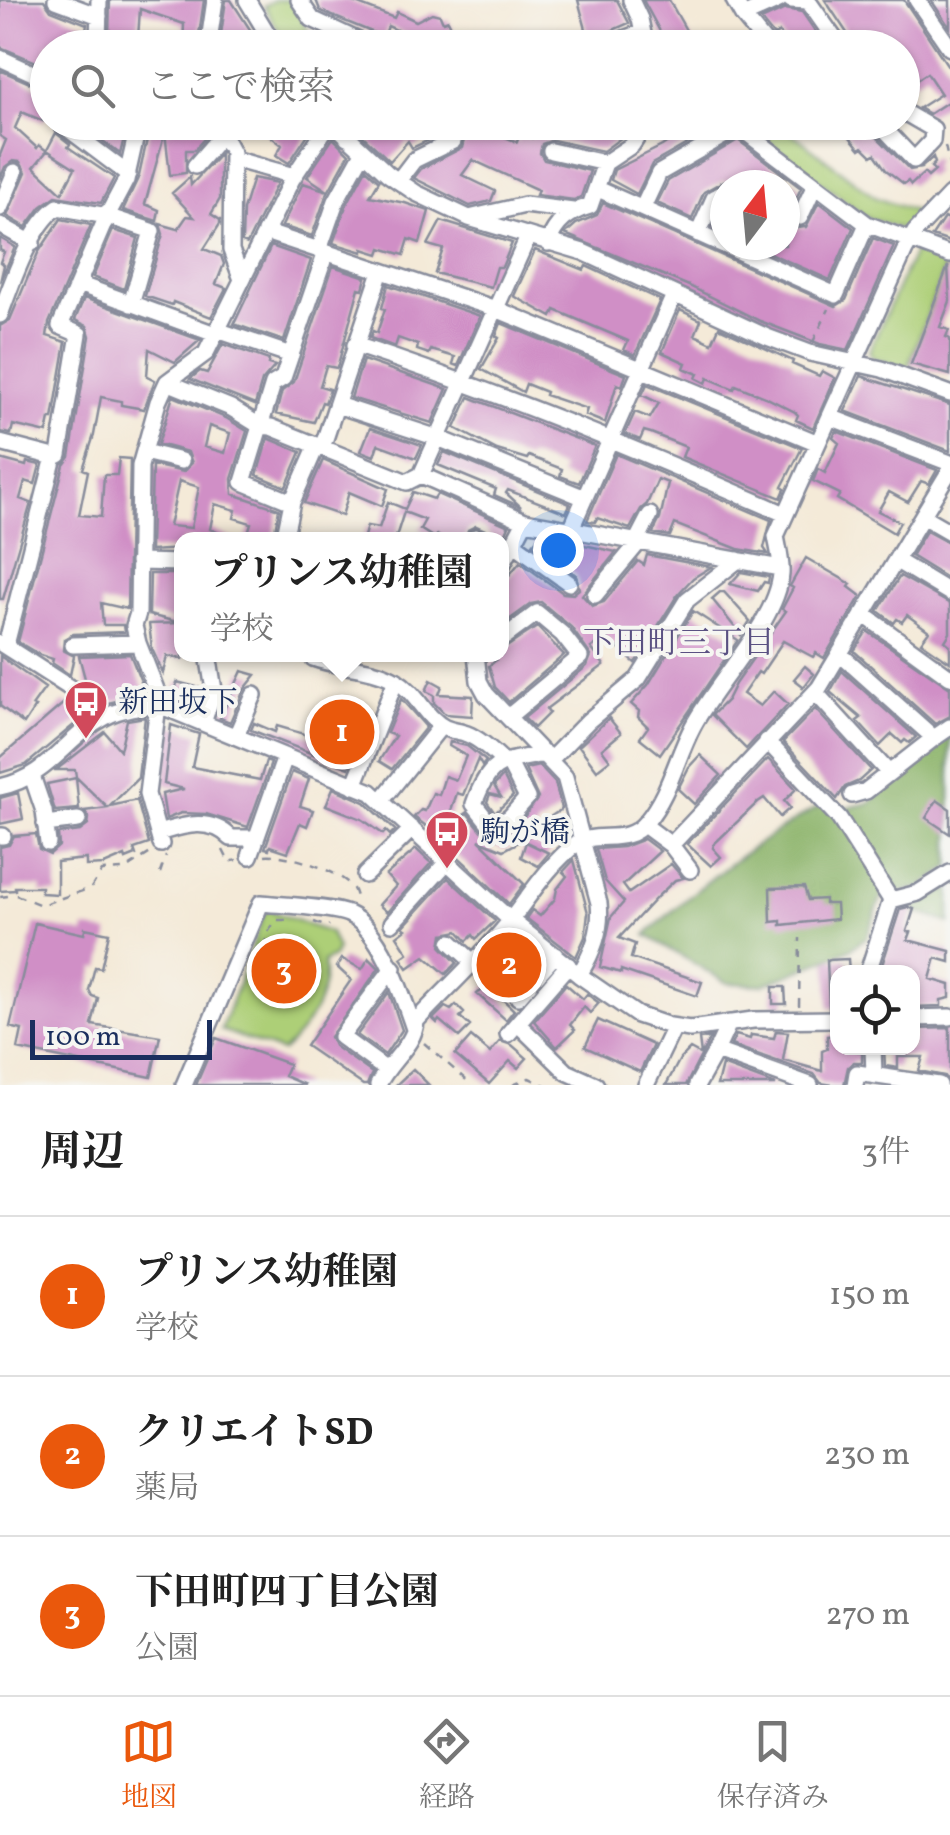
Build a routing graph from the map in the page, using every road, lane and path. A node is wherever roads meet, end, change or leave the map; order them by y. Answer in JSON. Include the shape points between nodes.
{"nodes":[{"id":1,"x":56,"y":0,"type":"edge"},
{"id":2,"x":215,"y":0,"type":"edge"},
{"id":3,"x":299,"y":0,"type":"edge"},
{"id":4,"x":630,"y":0,"type":"edge"},
{"id":5,"x":734,"y":0,"type":"edge"},
{"id":6,"x":778,"y":0,"type":"edge"},
{"id":7,"x":792,"y":0,"type":"edge"},
{"id":8,"x":917,"y":0,"type":"edge"},
{"id":9,"x":255,"y":3,"type":"edge"},
{"id":10,"x":99,"y":8,"type":"edge"},
{"id":11,"x":743,"y":16,"type":"junction"},
{"id":12,"x":211,"y":30,"type":"edge"},
{"id":13,"x":268,"y":30,"type":"edge"},
{"id":14,"x":336,"y":30,"type":"edge"},
{"id":15,"x":640,"y":30,"type":"edge"},
{"id":16,"x":754,"y":30,"type":"edge"},
{"id":17,"x":829,"y":30,"type":"edge"},
{"id":18,"x":950,"y":48,"type":"edge"},
{"id":19,"x":0,"y":58,"type":"edge"},
{"id":20,"x":30,"y":72,"type":"edge"},
{"id":21,"x":920,"y":121,"type":"edge"},
{"id":22,"x":83,"y":140,"type":"edge"},
{"id":23,"x":135,"y":140,"type":"edge"},
{"id":24,"x":212,"y":140,"type":"edge"},
{"id":25,"x":224,"y":140,"type":"edge"},
{"id":26,"x":319,"y":140,"type":"edge"},
{"id":27,"x":350,"y":140,"type":"edge"},
{"id":28,"x":453,"y":140,"type":"edge"},
{"id":29,"x":635,"y":140,"type":"edge"},
{"id":30,"x":716,"y":140,"type":"edge"},
{"id":31,"x":755,"y":140,"type":"edge"},
{"id":32,"x":895,"y":140,"type":"edge"},
{"id":33,"x":552,"y":151,"type":"dead end"},
{"id":34,"x":363,"y":152,"type":"junction"},
{"id":35,"x":233,"y":159,"type":"junction"},
{"id":36,"x":605,"y":163,"type":"junction"},
{"id":37,"x":195,"y":166,"type":"dead end"},
{"id":38,"x":15,"y":172,"type":"dead end"},
{"id":39,"x":128,"y":174,"type":"junction"},
{"id":40,"x":294,"y":176,"type":"junction"},
{"id":41,"x":398,"y":181,"type":"junction"},
{"id":42,"x":815,"y":186,"type":"junction"},
{"id":43,"x":598,"y":189,"type":"junction"},
{"id":44,"x":950,"y":195,"type":"edge"},
{"id":45,"x":643,"y":207,"type":"junction"},
{"id":46,"x":710,"y":207,"type":"edge"},
{"id":47,"x":0,"y":208,"type":"edge"},
{"id":48,"x":573,"y":211,"type":"junction"},
{"id":49,"x":107,"y":216,"type":"junction"},
{"id":50,"x":468,"y":218,"type":"junction"},
{"id":51,"x":800,"y":218,"type":"edge"},
{"id":52,"x":868,"y":224,"type":"junction"},
{"id":53,"x":0,"y":225,"type":"edge"},
{"id":54,"x":265,"y":232,"type":"junction"},
{"id":55,"x":698,"y":234,"type":"junction"},
{"id":56,"x":528,"y":238,"type":"junction"},
{"id":57,"x":909,"y":241,"type":"junction"},
{"id":58,"x":32,"y":243,"type":"junction"},
{"id":59,"x":548,"y":243,"type":"junction"},
{"id":60,"x":322,"y":251,"type":"junction"},
{"id":61,"x":950,"y":255,"type":"edge"},
{"id":62,"x":381,"y":271,"type":"junction"},
{"id":63,"x":241,"y":277,"type":"junction"},
{"id":64,"x":78,"y":284,"type":"junction"},
{"id":65,"x":674,"y":295,"type":"junction"},
{"id":66,"x":836,"y":295,"type":"junction"},
{"id":67,"x":131,"y":304,"type":"junction"},
{"id":68,"x":496,"y":309,"type":"junction"},
{"id":69,"x":0,"y":316,"type":"edge"},
{"id":70,"x":216,"y":332,"type":"junction"},
{"id":71,"x":355,"y":345,"type":"junction"},
{"id":72,"x":810,"y":352,"type":"junction"},
{"id":73,"x":291,"y":355,"type":"junction"},
{"id":74,"x":854,"y":362,"type":"junction"},
{"id":75,"x":642,"y":368,"type":"junction"},
{"id":76,"x":462,"y":380,"type":"junction"},
{"id":77,"x":167,"y":382,"type":"junction"},
{"id":78,"x":950,"y":394,"type":"edge"},
{"id":79,"x":337,"y":404,"type":"junction"},
{"id":80,"x":830,"y":417,"type":"junction"},
{"id":81,"x":260,"y":426,"type":"junction"},
{"id":82,"x":438,"y":438,"type":"junction"},
{"id":83,"x":612,"y":438,"type":"junction"},
{"id":84,"x":0,"y":443,"type":"edge"},
{"id":85,"x":818,"y":443,"type":"junction"},
{"id":86,"x":319,"y":448,"type":"junction"},
{"id":87,"x":144,"y":452,"type":"junction"},
{"id":88,"x":54,"y":457,"type":"junction"},
{"id":89,"x":181,"y":460,"type":"dead end"},
{"id":90,"x":950,"y":466,"type":"edge"},
{"id":91,"x":422,"y":475,"type":"junction"},
{"id":92,"x":585,"y":498,"type":"junction"},
{"id":93,"x":292,"y":502,"type":"junction"},
{"id":94,"x":785,"y":514,"type":"junction"},
{"id":95,"x":650,"y":515,"type":"dead end"},
{"id":96,"x":924,"y":517,"type":"junction"},
{"id":97,"x":524,"y":521,"type":"junction"},
{"id":98,"x":571,"y":529,"type":"junction"},
{"id":99,"x":286,"y":532,"type":"edge"},
{"id":100,"x":950,"y":532,"type":"edge"},
{"id":101,"x":638,"y":542,"type":"junction"},
{"id":102,"x":509,"y":547,"type":"edge"},
{"id":103,"x":509,"y":553,"type":"edge"},
{"id":104,"x":738,"y":560,"type":"junction"},
{"id":105,"x":897,"y":561,"type":"junction"},
{"id":106,"x":138,"y":562,"type":"junction"},
{"id":107,"x":174,"y":563,"type":"edge"},
{"id":108,"x":780,"y":568,"type":"junction"},
{"id":109,"x":569,"y":583,"type":"dead end"},
{"id":110,"x":950,"y":593,"type":"edge"},
{"id":111,"x":595,"y":595,"type":"dead end"},
{"id":112,"x":862,"y":614,"type":"junction"},
{"id":113,"x":509,"y":634,"type":"edge"},
{"id":114,"x":138,"y":643,"type":"junction"},
{"id":115,"x":3,"y":644,"type":"edge"},
{"id":116,"x":73,"y":645,"type":"dead end"},
{"id":117,"x":840,"y":654,"type":"junction"},
{"id":118,"x":209,"y":662,"type":"edge"},
{"id":119,"x":325,"y":662,"type":"edge"},
{"id":120,"x":478,"y":662,"type":"edge"},
{"id":121,"x":950,"y":677,"type":"edge"},
{"id":122,"x":396,"y":680,"type":"junction"},
{"id":123,"x":815,"y":692,"type":"junction"},
{"id":124,"x":254,"y":694,"type":"dead end"},
{"id":125,"x":159,"y":705,"type":"junction"},
{"id":126,"x":106,"y":716,"type":"junction"},
{"id":127,"x":508,"y":716,"type":"junction"},
{"id":128,"x":203,"y":723,"type":"junction"},
{"id":129,"x":442,"y":726,"type":"junction"},
{"id":130,"x":950,"y":728,"type":"edge"},
{"id":131,"x":236,"y":736,"type":"junction"},
{"id":132,"x":934,"y":738,"type":"junction"},
{"id":133,"x":767,"y":741,"type":"junction"},
{"id":134,"x":285,"y":757,"type":"junction"},
{"id":135,"x":548,"y":757,"type":"junction"},
{"id":136,"x":889,"y":774,"type":"junction"},
{"id":137,"x":32,"y":776,"type":"junction"},
{"id":138,"x":354,"y":786,"type":"junction"},
{"id":139,"x":0,"y":787,"type":"edge"},
{"id":140,"x":852,"y":795,"type":"dead end"},
{"id":141,"x":382,"y":800,"type":"junction"},
{"id":142,"x":78,"y":820,"type":"dead end"},
{"id":143,"x":46,"y":824,"type":"junction"},
{"id":144,"x":644,"y":825,"type":"junction"},
{"id":145,"x":412,"y":829,"type":"junction"},
{"id":146,"x":255,"y":838,"type":"junction"},
{"id":147,"x":160,"y":839,"type":"junction"},
{"id":148,"x":583,"y":841,"type":"junction"},
{"id":149,"x":48,"y":843,"type":"dead end"},
{"id":150,"x":668,"y":853,"type":"junction"},
{"id":151,"x":250,"y":856,"type":"dead end"},
{"id":152,"x":448,"y":862,"type":"junction"},
{"id":153,"x":690,"y":870,"type":"dead end"},
{"id":154,"x":160,"y":873,"type":"dead end"},
{"id":155,"x":950,"y":874,"type":"edge"},
{"id":156,"x":364,"y":875,"type":"dead end"},
{"id":157,"x":891,"y":900,"type":"junction"},
{"id":158,"x":340,"y":913,"type":"junction"},
{"id":159,"x":304,"y":918,"type":"dead end"},
{"id":160,"x":290,"y":920,"type":"dead end"},
{"id":161,"x":511,"y":920,"type":"junction"},
{"id":162,"x":392,"y":923,"type":"dead end"},
{"id":163,"x":800,"y":938,"type":"dead end"},
{"id":164,"x":451,"y":942,"type":"dead end"},
{"id":165,"x":473,"y":962,"type":"junction"},
{"id":166,"x":567,"y":965,"type":"junction"},
{"id":167,"x":870,"y":965,"type":"edge"},
{"id":168,"x":393,"y":968,"type":"junction"},
{"id":169,"x":247,"y":972,"type":"dead end"},
{"id":170,"x":518,"y":996,"type":"dead end"},
{"id":171,"x":950,"y":1016,"type":"edge"},
{"id":172,"x":920,"y":1018,"type":"edge"},
{"id":173,"x":830,"y":1019,"type":"edge"},
{"id":174,"x":798,"y":1020,"type":"junction"},
{"id":175,"x":729,"y":1024,"type":"junction"},
{"id":176,"x":672,"y":1032,"type":"junction"},
{"id":177,"x":416,"y":1034,"type":"junction"},
{"id":178,"x":716,"y":1051,"type":"junction"},
{"id":179,"x":873,"y":1055,"type":"edge"},
{"id":180,"x":759,"y":1069,"type":"junction"},
{"id":181,"x":874,"y":1074,"type":"junction"},
{"id":182,"x":382,"y":1077,"type":"edge"},
{"id":183,"x":184,"y":1085,"type":"edge"},
{"id":184,"x":513,"y":1085,"type":"edge"},
{"id":185,"x":546,"y":1085,"type":"edge"},
{"id":186,"x":596,"y":1085,"type":"edge"},
{"id":187,"x":646,"y":1085,"type":"edge"},
{"id":188,"x":697,"y":1085,"type":"edge"},
{"id":189,"x":752,"y":1085,"type":"edge"},
{"id":190,"x":810,"y":1085,"type":"edge"},
{"id":191,"x":855,"y":1085,"type":"edge"},
{"id":192,"x":939,"y":1085,"type":"edge"}],
"edges":[{"from":1,"to":10,"type":"street"},
{"from":2,"to":12,"type":"street"},
{"from":3,"to":14,"type":"street","via":[[312,19]]},
{"from":4,"to":15,"type":"street"},
{"from":5,"to":11,"type":"street"},
{"from":6,"to":11,"type":"street"},
{"from":7,"to":17,"type":"street","via":[[808,2]]},
{"from":8,"to":18,"type":"street"},
{"from":9,"to":13,"type":"street"},
{"from":11,"to":16,"type":"street"},
{"from":19,"to":20,"type":"street"},
{"from":21,"to":32,"type":"street","via":[[933,129],[932,141],[914,160]]},
{"from":22,"to":39,"type":"street"},
{"from":23,"to":39,"type":"street"},
{"from":24,"to":37,"type":"street"},
{"from":25,"to":35,"type":"street"},
{"from":26,"to":40,"type":"street"},
{"from":27,"to":34,"type":"street"},
{"from":28,"to":41,"type":"street","via":[[414,160]]},
{"from":29,"to":36,"type":"street"},
{"from":30,"to":45,"type":"street","via":[[659,173]]},
{"from":31,"to":42,"type":"street"},
{"from":33,"to":36,"type":"street"},
{"from":34,"to":41,"type":"street"},
{"from":34,"to":60,"type":"street","via":[[336,201]]},
{"from":35,"to":40,"type":"street"},
{"from":35,"to":63,"type":"street","via":[[230,238]]},
{"from":36,"to":43,"type":"street"},
{"from":38,"to":47,"type":"street"},
{"from":39,"to":49,"type":"street"},
{"from":40,"to":54,"type":"street"},
{"from":41,"to":50,"type":"street"},
{"from":42,"to":51,"type":"street"},
{"from":42,"to":52,"type":"street"},
{"from":43,"to":45,"type":"street"},
{"from":43,"to":48,"type":"street","via":[[590,206]]},
{"from":44,"to":57,"type":"street"},
{"from":45,"to":55,"type":"street"},
{"from":46,"to":55,"type":"street"},
{"from":48,"to":50,"type":"street","via":[[525,205]]},
{"from":48,"to":59,"type":"street"},
{"from":49,"to":58,"type":"street","via":[[58,207]]},
{"from":49,"to":64,"type":"street"},
{"from":49,"to":67,"type":"street","via":[[152,231]]},
{"from":50,"to":56,"type":"street"},
{"from":52,"to":57,"type":"street"},
{"from":52,"to":66,"type":"street"},
{"from":53,"to":58,"type":"street"},
{"from":54,"to":60,"type":"street"},
{"from":54,"to":63,"type":"street"},
{"from":55,"to":66,"type":"street"},
{"from":56,"to":59,"type":"street"},
{"from":56,"to":68,"type":"street"},
{"from":57,"to":61,"type":"street"},
{"from":57,"to":74,"type":"street"},
{"from":58,"to":69,"type":"street"},
{"from":59,"to":65,"type":"street","via":[[583,252]]},
{"from":60,"to":62,"type":"street"},
{"from":60,"to":73,"type":"street"},
{"from":62,"to":68,"type":"street"},
{"from":62,"to":71,"type":"street"},
{"from":63,"to":70,"type":"street"},
{"from":64,"to":67,"type":"street"},
{"from":64,"to":88,"type":"street","via":[[60,326],[79,334],[60,455]]},
{"from":65,"to":72,"type":"street"},
{"from":65,"to":75,"type":"street"},
{"from":66,"to":72,"type":"path"},
{"from":67,"to":70,"type":"street"},
{"from":68,"to":75,"type":"street"},
{"from":68,"to":76,"type":"street"},
{"from":70,"to":73,"type":"street"},
{"from":70,"to":77,"type":"street","via":[[206,353]]},
{"from":71,"to":76,"type":"street"},
{"from":71,"to":79,"type":"street"},
{"from":72,"to":74,"type":"street"},
{"from":73,"to":81,"type":"street"},
{"from":74,"to":78,"type":"street"},
{"from":74,"to":80,"type":"street"},
{"from":75,"to":83,"type":"street"},
{"from":75,"to":85,"type":"street"},
{"from":76,"to":82,"type":"street"},
{"from":76,"to":83,"type":"street"},
{"from":77,"to":81,"type":"street"},
{"from":77,"to":87,"type":"street"},
{"from":79,"to":82,"type":"street"},
{"from":79,"to":86,"type":"street"},
{"from":80,"to":85,"type":"street"},
{"from":80,"to":90,"type":"street"},
{"from":81,"to":86,"type":"street"},
{"from":81,"to":93,"type":"street","via":[[243,482]]},
{"from":82,"to":91,"type":"street"},
{"from":82,"to":92,"type":"street"},
{"from":83,"to":92,"type":"street"},
{"from":83,"to":94,"type":"street"},
{"from":84,"to":88,"type":"street"},
{"from":85,"to":94,"type":"street"},
{"from":86,"to":91,"type":"street","via":[[407,482]]},
{"from":86,"to":93,"type":"street"},
{"from":87,"to":89,"type":"street"},
{"from":87,"to":106,"type":"street"},
{"from":88,"to":115,"type":"street"},
{"from":90,"to":96,"type":"street"},
{"from":91,"to":97,"type":"street"},
{"from":92,"to":98,"type":"street"},
{"from":93,"to":99,"type":"street"},
{"from":94,"to":108,"type":"street","via":[[776,536]]},
{"from":95,"to":101,"type":"street"},
{"from":96,"to":100,"type":"street"},
{"from":96,"to":105,"type":"street"},
{"from":97,"to":98,"type":"street"},
{"from":97,"to":102,"type":"street"},
{"from":98,"to":101,"type":"street"},
{"from":101,"to":104,"type":"street"},
{"from":101,"to":111,"type":"street"},
{"from":103,"to":109,"type":"street"},
{"from":104,"to":108,"type":"street"},
{"from":104,"to":135,"type":"street","via":[[687,600],[638,680]]},
{"from":105,"to":110,"type":"street"},
{"from":105,"to":112,"type":"street"},
{"from":106,"to":107,"type":"street"},
{"from":106,"to":114,"type":"street"},
{"from":108,"to":144,"type":"street","via":[[760,626],[692,728],[666,792]]},
{"from":112,"to":117,"type":"street"},
{"from":112,"to":121,"type":"street"},
{"from":113,"to":127,"type":"street","via":[[537,613],[580,657]]},
{"from":114,"to":116,"type":"street"},
{"from":114,"to":125,"type":"street"},
{"from":115,"to":126,"type":"street"},
{"from":117,"to":123,"type":"street"},
{"from":117,"to":132,"type":"street"},
{"from":118,"to":128,"type":"street","via":[[214,690]]},
{"from":119,"to":122,"type":"street"},
{"from":120,"to":127,"type":"street","via":[[478,680]]},
{"from":122,"to":129,"type":"street"},
{"from":122,"to":138,"type":"street"},
{"from":123,"to":133,"type":"street"},
{"from":123,"to":136,"type":"street"},
{"from":124,"to":131,"type":"street"},
{"from":125,"to":126,"type":"street"},
{"from":125,"to":128,"type":"street"},
{"from":125,"to":147,"type":"street","via":[[147,794]]},
{"from":126,"to":137,"type":"street"},
{"from":127,"to":135,"type":"street"},
{"from":128,"to":131,"type":"street"},
{"from":129,"to":135,"type":"street","via":[[470,735],[506,762]]},
{"from":129,"to":141,"type":"street"},
{"from":130,"to":132,"type":"street"},
{"from":131,"to":134,"type":"street"},
{"from":132,"to":136,"type":"street"},
{"from":133,"to":150,"type":"street"},
{"from":133,"to":157,"type":"street","via":[[839,818]]},
{"from":134,"to":138,"type":"street"},
{"from":134,"to":146,"type":"street"},
{"from":135,"to":148,"type":"street","via":[[566,777]]},
{"from":136,"to":140,"type":"street"},
{"from":137,"to":139,"type":"street"},
{"from":137,"to":143,"type":"street"},
{"from":138,"to":141,"type":"street"},
{"from":141,"to":145,"type":"street"},
{"from":142,"to":143,"type":"street"},
{"from":143,"to":149,"type":"street"},
{"from":144,"to":148,"type":"street","via":[[616,838]]},
{"from":144,"to":150,"type":"street"},
{"from":145,"to":152,"type":"street"},
{"from":145,"to":156,"type":"street"},
{"from":146,"to":147,"type":"street","via":[[231,838],[194,822]]},
{"from":146,"to":151,"type":"street"},
{"from":147,"to":154,"type":"path","via":[[166,856]]},
{"from":148,"to":161,"type":"street"},
{"from":148,"to":166,"type":"street","via":[[601,920],[591,956]]},
{"from":150,"to":153,"type":"street"},
{"from":152,"to":161,"type":"street"},
{"from":152,"to":162,"type":"street"},
{"from":155,"to":157,"type":"street"},
{"from":157,"to":167,"type":"street"},
{"from":158,"to":159,"type":"path","via":[[327,927]]},
{"from":158,"to":168,"type":"street","via":[[349,914]]},
{"from":158,"to":183,"type":"street","via":[[261,902]]},
{"from":160,"to":169,"type":"path","via":[[276,920],[264,937],[268,951]]},
{"from":161,"to":165,"type":"street"},
{"from":161,"to":166,"type":"street"},
{"from":163,"to":174,"type":"path"},
{"from":164,"to":165,"type":"street"},
{"from":165,"to":177,"type":"street","via":[[416,1021]]},
{"from":166,"to":170,"type":"street"},
{"from":166,"to":176,"type":"street"},
{"from":166,"to":186,"type":"street","via":[[513,1029],[567,1072]]},
{"from":168,"to":177,"type":"street"},
{"from":168,"to":182,"type":"street","via":[[341,1037]]},
{"from":171,"to":172,"type":"street"},
{"from":173,"to":174,"type":"street"},
{"from":174,"to":175,"type":"street"},
{"from":175,"to":176,"type":"street"},
{"from":175,"to":178,"type":"street"},
{"from":176,"to":187,"type":"street"},
{"from":177,"to":182,"type":"street"},
{"from":178,"to":180,"type":"street"},
{"from":178,"to":188,"type":"street"},
{"from":179,"to":181,"type":"street"},
{"from":180,"to":189,"type":"street"},
{"from":180,"to":190,"type":"street"},
{"from":181,"to":191,"type":"street","via":[[857,1073]]},
{"from":181,"to":192,"type":"street"},
{"from":184,"to":185,"type":"path","via":[[529,1078]]}]}
